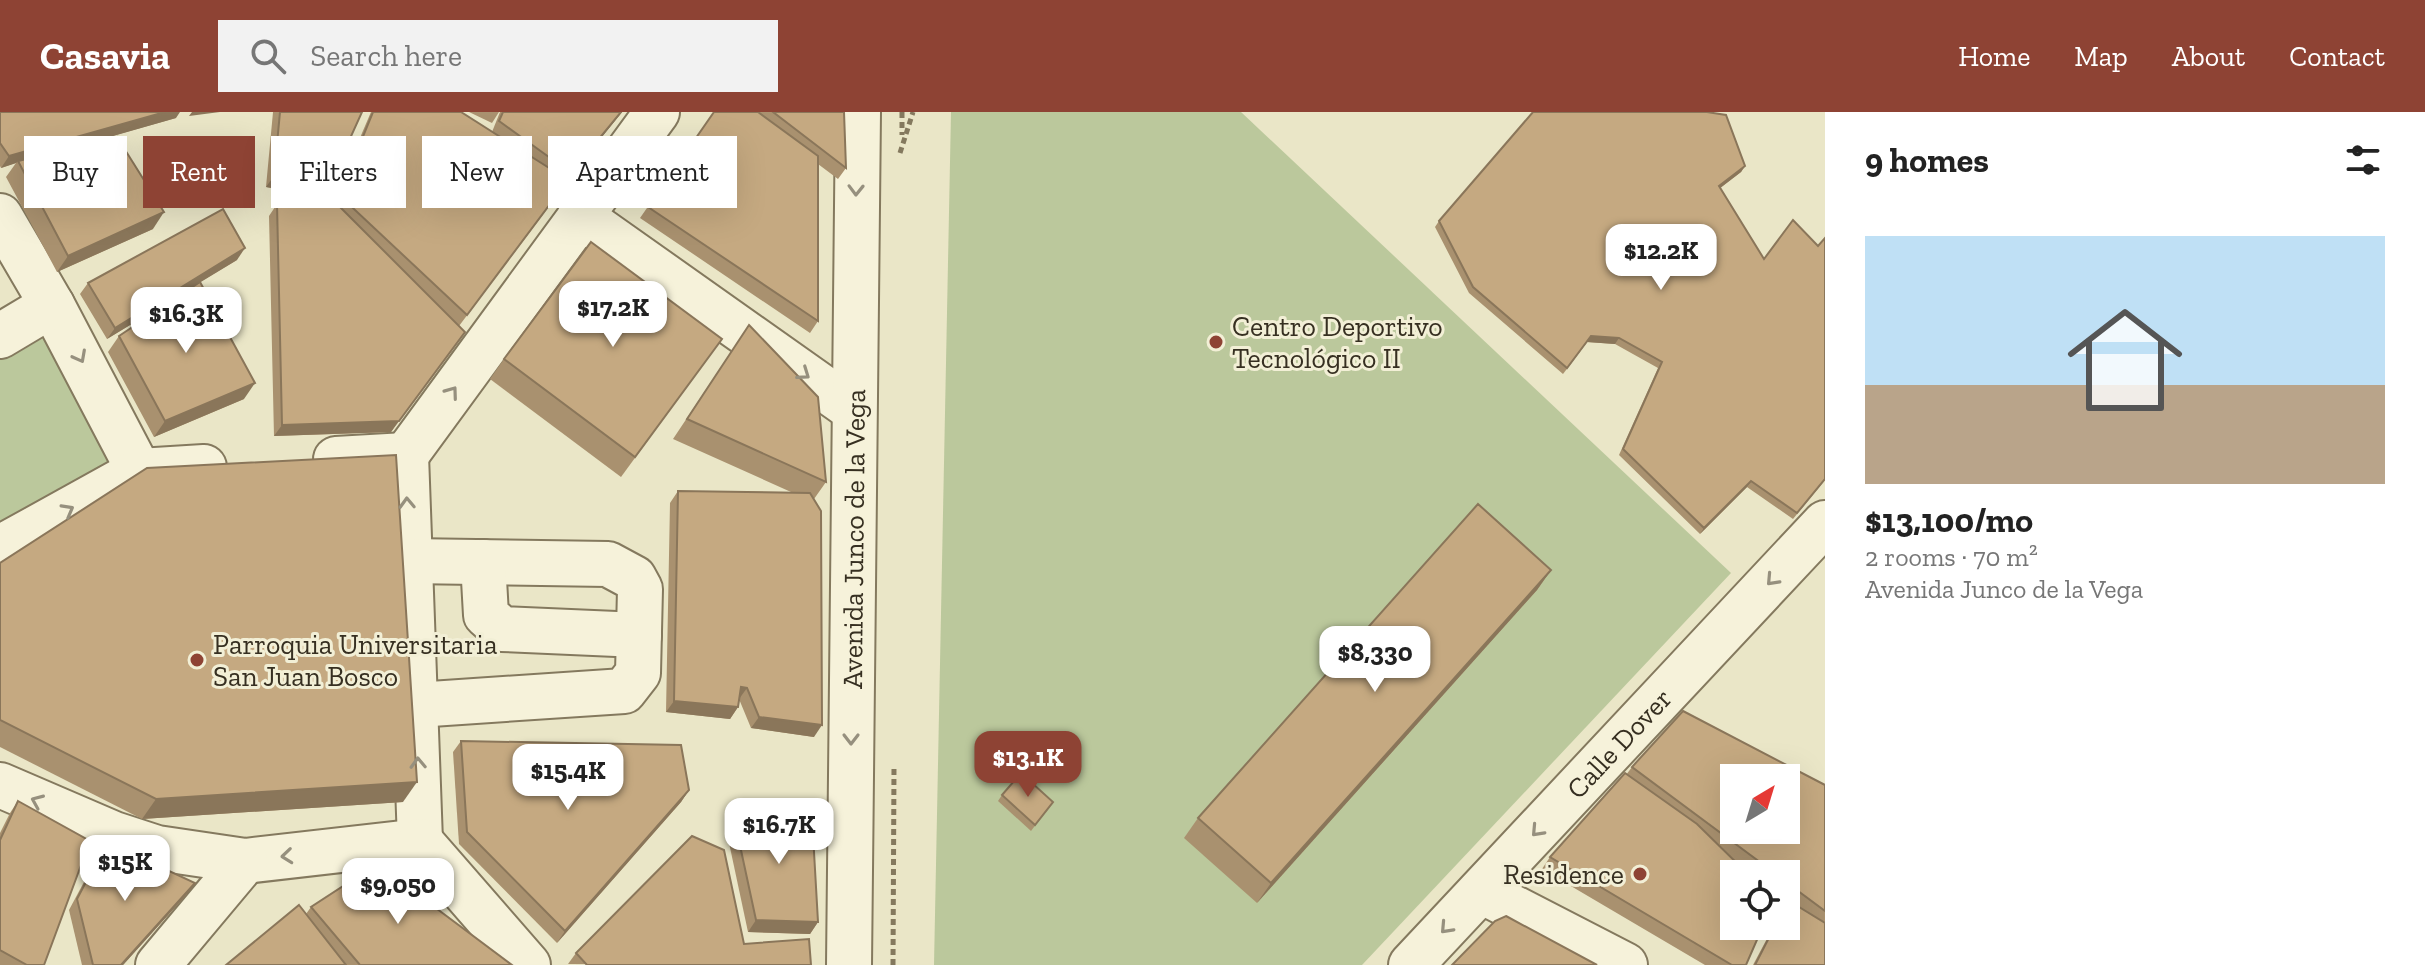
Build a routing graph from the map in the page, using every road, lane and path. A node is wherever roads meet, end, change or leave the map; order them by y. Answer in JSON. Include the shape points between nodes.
{"nodes":[{"id":1,"x":657,"y":112,"type":"edge"},
{"id":2,"x":858,"y":112,"type":"edge"},
{"id":3,"x":902,"y":112,"type":"edge"},
{"id":4,"x":902,"y":140,"type":"dead end"},
{"id":5,"x":0,"y":216,"type":"edge"},
{"id":6,"x":580,"y":216,"type":"junction"},
{"id":7,"x":52,"y":305,"type":"junction"},
{"id":8,"x":0,"y":336,"type":"edge"},
{"id":9,"x":853,"y":409,"type":"junction"},
{"id":10,"x":406,"y":455,"type":"junction"},
{"id":11,"x":296,"y":462,"type":"edge"},
{"id":12,"x":249,"y":464,"type":"edge"},
{"id":13,"x":139,"y":471,"type":"junction"},
{"id":14,"x":1825,"y":523,"type":"edge"},
{"id":15,"x":0,"y":548,"type":"edge"},
{"id":16,"x":409,"y":561,"type":"junction"},
{"id":17,"x":483,"y":562,"type":"junction"},
{"id":18,"x":639,"y":635,"type":"junction"},
{"id":19,"x":416,"y":705,"type":"junction"},
{"id":20,"x":0,"y":785,"type":"edge"},
{"id":21,"x":420,"y":841,"type":"junction"},
{"id":22,"x":245,"y":861,"type":"junction"},
{"id":23,"x":1481,"y":891,"type":"junction"},
{"id":24,"x":158,"y":965,"type":"edge"},
{"id":25,"x":528,"y":965,"type":"edge"},
{"id":26,"x":849,"y":965,"type":"edge"},
{"id":27,"x":1411,"y":965,"type":"edge"},
{"id":28,"x":1625,"y":965,"type":"edge"}],
"edges":[{"from":1,"to":6,"type":"street"},
{"from":2,"to":9,"type":"street","name":"Avenida Junco de la Vega","one_way":true},
{"from":3,"to":4,"type":"path"},
{"from":5,"to":7,"type":"street"},
{"from":6,"to":9,"type":"street","one_way":true},
{"from":10,"to":6,"type":"street","one_way":true},
{"from":7,"to":8,"type":"street"},
{"from":7,"to":13,"type":"street","one_way":true},
{"from":9,"to":26,"type":"street","name":"Avenida Junco de la Vega","one_way":true},
{"from":10,"to":11,"type":"street"},
{"from":16,"to":10,"type":"street","one_way":true},
{"from":12,"to":13,"type":"street"},
{"from":15,"to":13,"type":"street","one_way":true},
{"from":14,"to":23,"type":"street","name":"Calle Dover","one_way":true},
{"from":16,"to":17,"type":"street"},
{"from":16,"to":19,"type":"street"},
{"from":17,"to":18,"type":"street","via":[[486,615],[502,629]]},
{"from":17,"to":18,"type":"street","via":[[608,564],[623,570],[640,589]]},
{"from":18,"to":19,"type":"street","via":[[638,673],[624,691]]},
{"from":21,"to":19,"type":"street","one_way":true},
{"from":22,"to":20,"type":"street","one_way":true,"via":[[157,848]]},
{"from":21,"to":22,"type":"street","one_way":true},
{"from":21,"to":25,"type":"street"},
{"from":22,"to":24,"type":"street"},
{"from":23,"to":27,"type":"street","name":"Calle Dover","one_way":true},
{"from":23,"to":28,"type":"street"}]}
